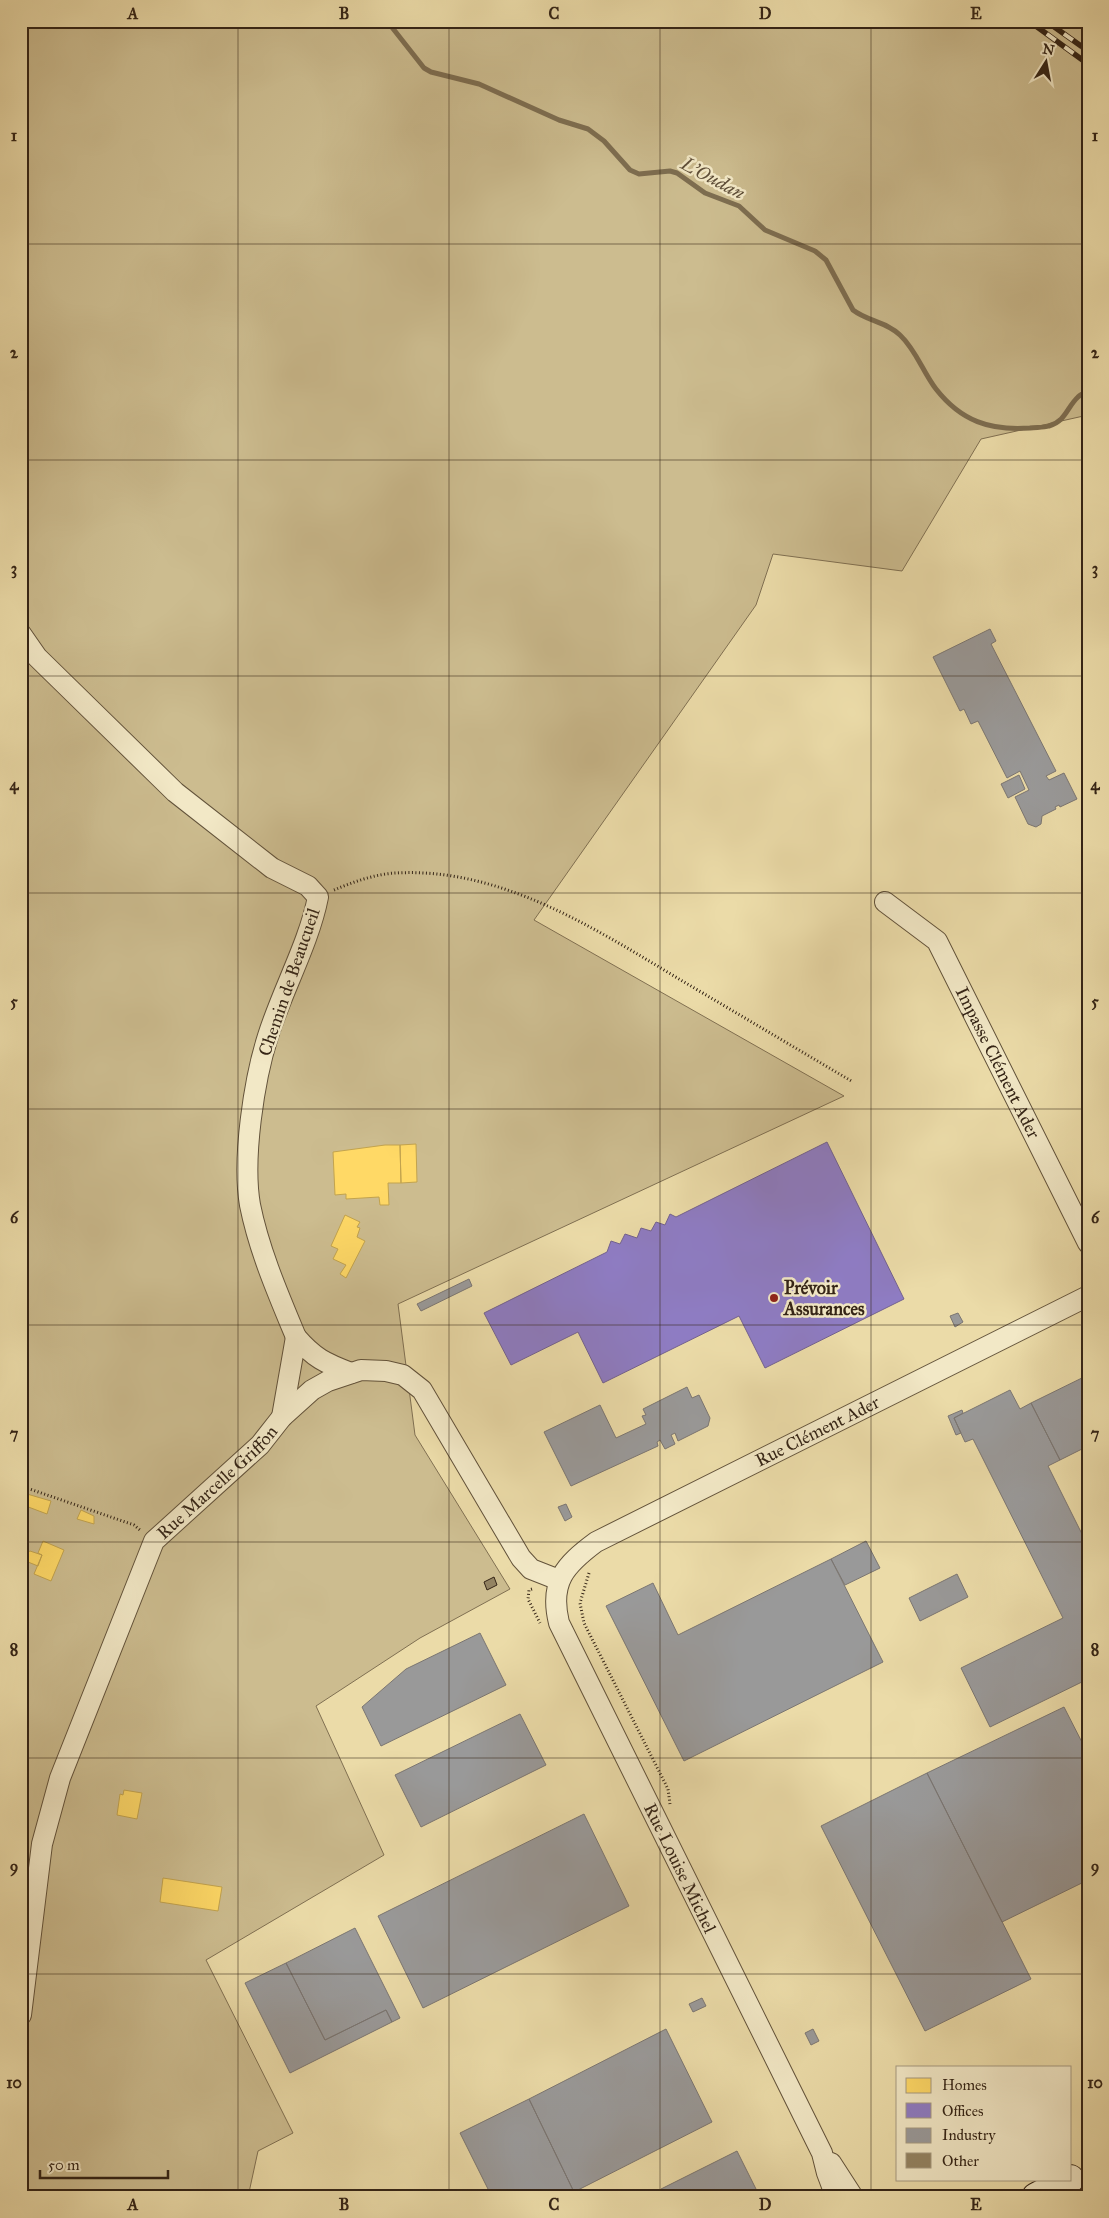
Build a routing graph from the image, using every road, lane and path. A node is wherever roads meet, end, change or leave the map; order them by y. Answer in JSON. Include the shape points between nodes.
{"nodes":[{"id":1,"x":21,"y":634,"type":"edge"},
{"id":2,"x":318,"y":897,"type":"junction"},
{"id":3,"x":884,"y":902,"type":"dead end"},
{"id":4,"x":853,"y":1082,"type":"dead end"},
{"id":5,"x":1088,"y":1243,"type":"edge"},
{"id":6,"x":1088,"y":1296,"type":"edge"},
{"id":7,"x":296,"y":1337,"type":"junction"},
{"id":8,"x":351,"y":1373,"type":"junction"},
{"id":9,"x":282,"y":1416,"type":"junction"},
{"id":10,"x":21,"y":1486,"type":"edge"},
{"id":11,"x":154,"y":1541,"type":"junction"},
{"id":12,"x":590,"y":1570,"type":"dead end"},
{"id":13,"x":558,"y":1583,"type":"junction"},
{"id":14,"x":542,"y":1628,"type":"dead end"},
{"id":15,"x":659,"y":1826,"type":"junction"},
{"id":16,"x":21,"y":2014,"type":"edge"},
{"id":17,"x":822,"y":2153,"type":"junction"},
{"id":18,"x":1088,"y":2170,"type":"edge"},
{"id":19,"x":1072,"y":2178,"type":"edge"},
{"id":20,"x":1068,"y":2180,"type":"edge"},
{"id":21,"x":836,"y":2197,"type":"edge"},
{"id":22,"x":853,"y":2197,"type":"edge"},
{"id":23,"x":1036,"y":2197,"type":"edge"}],
"edges":[{"from":1,"to":2,"type":"street","name":"Chemin de Beaucueil","via":[[37,657],[174,792],[272,868],[308,886]]},
{"from":2,"to":4,"type":"path","via":[[355,881],[395,873],[445,876],[514,892],[588,925]]},
{"from":2,"to":7,"type":"street","name":"Chemin de Beaucueil","via":[[314,916],[268,1036],[250,1122],[250,1204],[271,1277]]},
{"from":3,"to":5,"type":"street","name":"Impasse Clément Ader","via":[[937,941]]},
{"from":6,"to":13,"type":"street","name":"Rue Clément Ader","via":[[596,1542],[566,1568]]},
{"from":7,"to":8,"type":"street","name":"Chemin de Beaucueil","via":[[324,1363]]},
{"from":7,"to":9,"type":"street"},
{"from":8,"to":9,"type":"street","name":"Rue Marcelle Griffon","via":[[328,1381]]},
{"from":8,"to":13,"type":"street","name":"Rue Marcelle Griffon","via":[[361,1370],[403,1375],[422,1390],[521,1558],[531,1568]]},
{"from":9,"to":11,"type":"street","name":"Rue Marcelle Griffon","via":[[260,1446]]},
{"from":10,"to":11,"type":"path","via":[[134,1525]]},
{"from":11,"to":16,"type":"street","name":"Rue Marcelle Griffon","via":[[60,1778],[42,1844]]},
{"from":12,"to":15,"type":"path","via":[[580,1603],[584,1623],[668,1789],[670,1805]]},
{"from":13,"to":14,"type":"path","via":[[529,1590],[528,1599]]},
{"from":13,"to":15,"type":"street","name":"Rue Louise Michel","via":[[556,1609],[559,1623]]},
{"from":15,"to":17,"type":"street","name":"Rue Louise Michel"},
{"from":17,"to":21,"type":"street","name":"Rue Louise Michel"},
{"from":17,"to":22,"type":"street","name":"Rue Louise Michel","via":[[837,2169]]},
{"from":18,"to":19,"type":"street"},
{"from":20,"to":23,"type":"street"}]}
